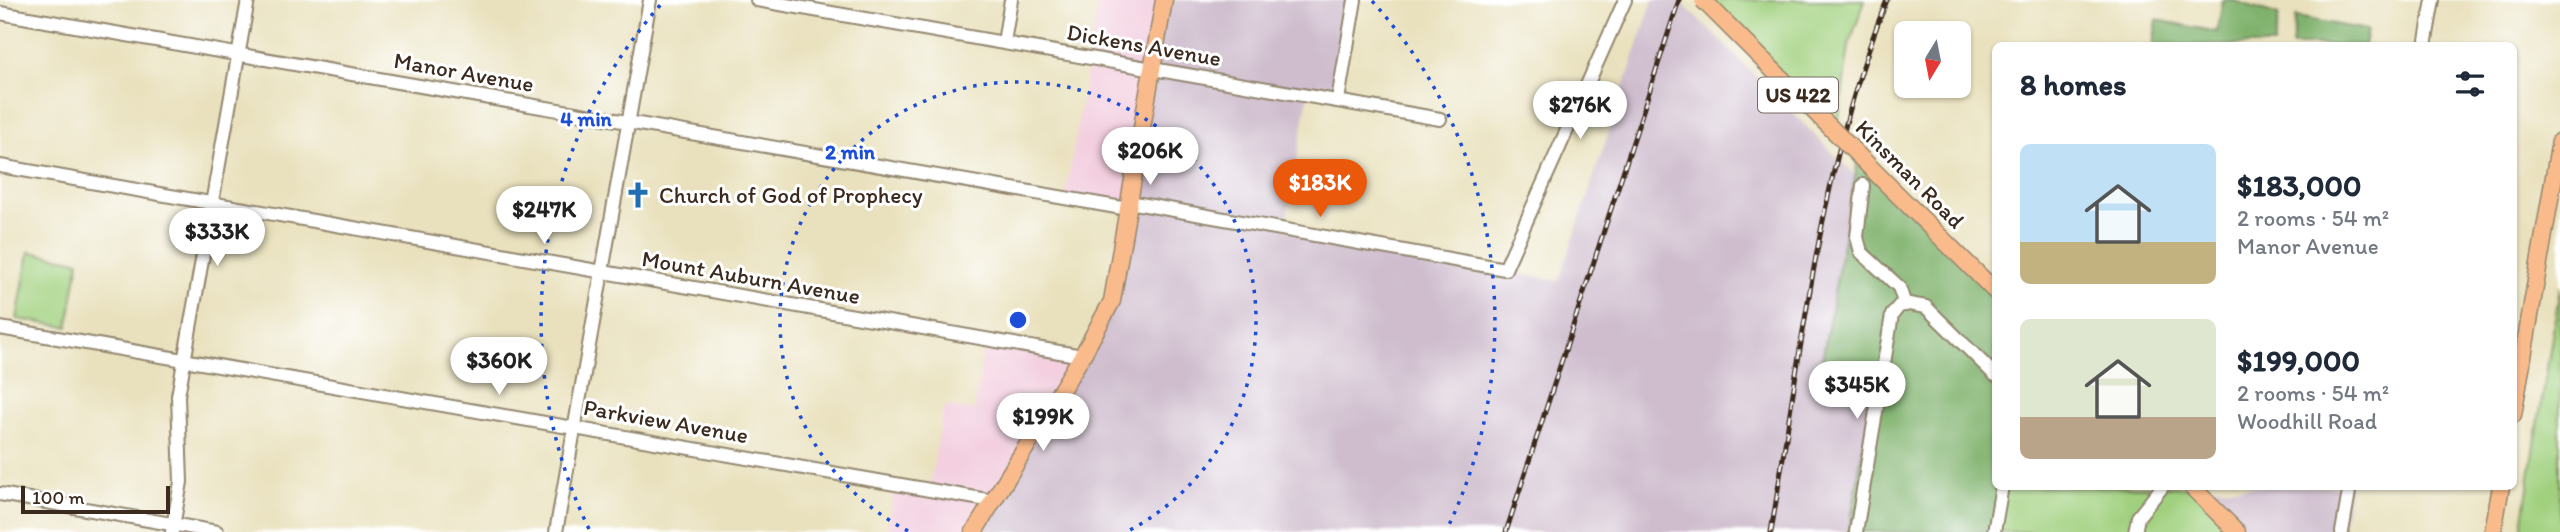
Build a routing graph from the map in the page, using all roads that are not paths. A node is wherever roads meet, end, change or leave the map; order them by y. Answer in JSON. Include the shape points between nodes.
{"nodes":[{"id":1,"x":248,"y":0,"type":"edge"},
{"id":2,"x":650,"y":0,"type":"edge"},
{"id":3,"x":757,"y":0,"type":"edge"},
{"id":4,"x":1011,"y":0,"type":"edge"},
{"id":5,"x":1164,"y":0,"type":"edge"},
{"id":6,"x":1355,"y":0,"type":"edge"},
{"id":7,"x":1625,"y":0,"type":"edge"},
{"id":8,"x":1703,"y":0,"type":"edge"},
{"id":9,"x":2433,"y":0,"type":"edge"},
{"id":10,"x":0,"y":13,"type":"edge"},
{"id":11,"x":1004,"y":42,"type":"junction"},
{"id":12,"x":2426,"y":42,"type":"edge"},
{"id":13,"x":238,"y":55,"type":"junction"},
{"id":14,"x":1153,"y":67,"type":"junction"},
{"id":15,"x":1338,"y":100,"type":"junction"},
{"id":16,"x":1440,"y":119,"type":"dead end"},
{"id":17,"x":628,"y":122,"type":"junction"},
{"id":18,"x":2560,"y":141,"type":"edge"},
{"id":19,"x":0,"y":166,"type":"edge"},
{"id":20,"x":1863,"y":185,"type":"dead end"},
{"id":21,"x":212,"y":203,"type":"junction"},
{"id":22,"x":1128,"y":205,"type":"junction"},
{"id":23,"x":602,"y":273,"type":"junction"},
{"id":24,"x":1992,"y":288,"type":"edge"},
{"id":25,"x":1905,"y":305,"type":"junction"},
{"id":26,"x":0,"y":328,"type":"edge"},
{"id":27,"x":1082,"y":356,"type":"junction"},
{"id":28,"x":184,"y":359,"type":"junction"},
{"id":29,"x":1992,"y":373,"type":"edge"},
{"id":30,"x":2517,"y":392,"type":"edge"},
{"id":31,"x":575,"y":427,"type":"junction"},
{"id":32,"x":2001,"y":490,"type":"edge"},
{"id":33,"x":2161,"y":490,"type":"edge"},
{"id":34,"x":2196,"y":490,"type":"edge"},
{"id":35,"x":2349,"y":490,"type":"edge"},
{"id":36,"x":2500,"y":490,"type":"edge"},
{"id":37,"x":0,"y":494,"type":"edge"},
{"id":38,"x":993,"y":501,"type":"junction"},
{"id":39,"x":173,"y":528,"type":"edge"},
{"id":40,"x":217,"y":532,"type":"edge"},
{"id":41,"x":556,"y":532,"type":"edge"},
{"id":42,"x":974,"y":532,"type":"edge"},
{"id":43,"x":1856,"y":532,"type":"edge"},
{"id":44,"x":1994,"y":532,"type":"edge"},
{"id":45,"x":2135,"y":532,"type":"edge"},
{"id":46,"x":2237,"y":532,"type":"edge"},
{"id":47,"x":2342,"y":532,"type":"edge"},
{"id":48,"x":2493,"y":532,"type":"edge"}],
"edges":[{"from":1,"to":13,"type":"street"},
{"from":2,"to":17,"type":"street"},
{"from":3,"to":11,"type":"street","name":"Dickens Avenue"},
{"from":4,"to":11,"type":"street"},
{"from":5,"to":14,"type":"main road"},
{"from":6,"to":15,"type":"street"},
{"from":7,"to":22,"type":"street","name":"Manor Avenue","via":[[1505,269]]},
{"from":8,"to":24,"type":"main road","name":"Kinsman Road","number":"US 422","bridge":true},
{"from":9,"to":12,"type":"street"},
{"from":10,"to":13,"type":"street","name":"Manor Avenue"},
{"from":11,"to":14,"type":"street","name":"Dickens Avenue"},
{"from":13,"to":17,"type":"street","name":"Manor Avenue"},
{"from":13,"to":21,"type":"street"},
{"from":14,"to":15,"type":"street","name":"Dickens Avenue"},
{"from":14,"to":22,"type":"main road"},
{"from":15,"to":16,"type":"street","name":"Dickens Avenue"},
{"from":17,"to":22,"type":"street","name":"Manor Avenue"},
{"from":17,"to":23,"type":"street"},
{"from":18,"to":30,"type":"main road"},
{"from":19,"to":21,"type":"street","name":"Mount Auburn Avenue"},
{"from":20,"to":25,"type":"street","via":[[1857,237],[1861,252],[1899,287]]},
{"from":21,"to":23,"type":"street","name":"Mount Auburn Avenue"},
{"from":21,"to":28,"type":"street"},
{"from":22,"to":27,"type":"main road","via":[[1112,301]]},
{"from":23,"to":27,"type":"street","name":"Mount Auburn Avenue"},
{"from":23,"to":31,"type":"street"},
{"from":25,"to":29,"type":"street","via":[[1926,307]]},
{"from":25,"to":43,"type":"street","via":[[1892,316]]},
{"from":26,"to":28,"type":"street","name":"Parkview Avenue"},
{"from":27,"to":38,"type":"main road"},
{"from":28,"to":31,"type":"street","name":"Parkview Avenue"},
{"from":28,"to":39,"type":"street","via":[[178,408],[181,482]]},
{"from":31,"to":38,"type":"street","name":"Parkview Avenue"},
{"from":31,"to":41,"type":"street"},
{"from":32,"to":44,"type":"street"},
{"from":33,"to":45,"type":"street","via":[[2138,517]]},
{"from":34,"to":46,"type":"main road"},
{"from":35,"to":47,"type":"street"},
{"from":36,"to":48,"type":"main road"},
{"from":37,"to":39,"type":"street"},
{"from":38,"to":42,"type":"main road"},
{"from":39,"to":40,"type":"street"}]}
